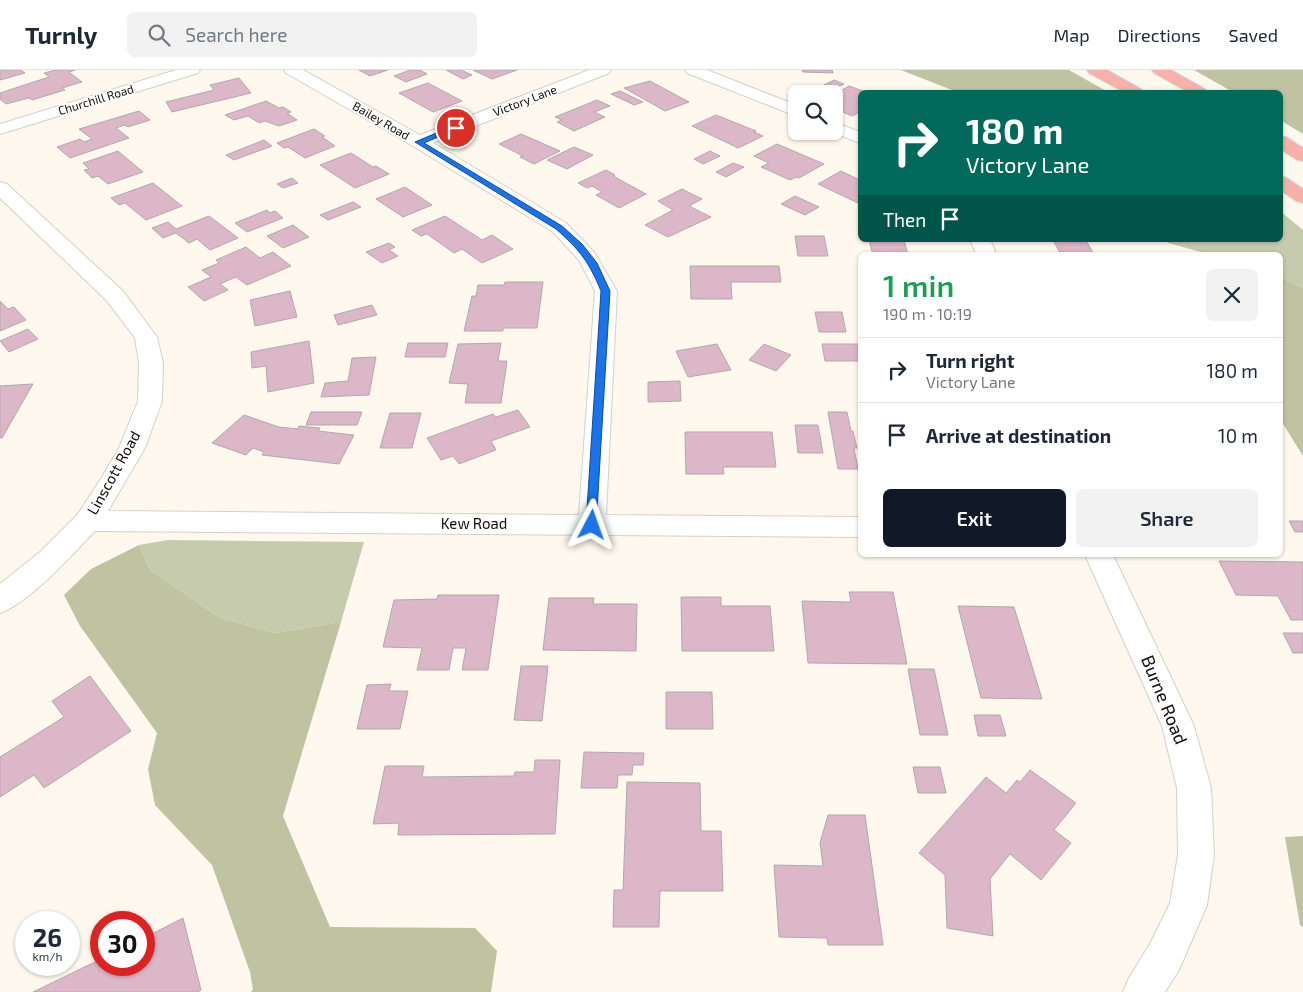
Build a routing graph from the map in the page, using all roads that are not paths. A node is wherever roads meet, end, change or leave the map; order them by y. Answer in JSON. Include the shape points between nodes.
{"nodes":[{"id":1,"x":192,"y":70,"type":"edge"},
{"id":2,"x":292,"y":70,"type":"edge"},
{"id":3,"x":603,"y":70,"type":"edge"},
{"id":4,"x":693,"y":70,"type":"edge"},
{"id":5,"x":1095,"y":70,"type":"edge"},
{"id":6,"x":1160,"y":70,"type":"edge"},
{"id":7,"x":1131,"y":90,"type":"edge"},
{"id":8,"x":1195,"y":90,"type":"edge"},
{"id":9,"x":788,"y":108,"type":"edge"},
{"id":10,"x":0,"y":129,"type":"edge"},
{"id":11,"x":843,"y":131,"type":"edge"},
{"id":12,"x":858,"y":137,"type":"edge"},
{"id":13,"x":419,"y":142,"type":"junction"},
{"id":14,"x":1283,"y":143,"type":"edge"},
{"id":15,"x":1303,"y":156,"type":"edge"},
{"id":16,"x":1283,"y":184,"type":"edge"},
{"id":17,"x":0,"y":188,"type":"edge"},
{"id":18,"x":1303,"y":197,"type":"edge"},
{"id":19,"x":88,"y":521,"type":"junction"},
{"id":20,"x":592,"y":525,"type":"junction"},
{"id":21,"x":858,"y":527,"type":"edge"},
{"id":22,"x":1100,"y":557,"type":"edge"},
{"id":23,"x":0,"y":601,"type":"edge"},
{"id":24,"x":1142,"y":992,"type":"edge"}],
"edges":[{"from":1,"to":10,"type":"street","name":"Churchill Road"},
{"from":2,"to":13,"type":"street","name":"Bailey Road"},
{"from":3,"to":13,"type":"street","name":"Victory Lane"},
{"from":4,"to":9,"type":"street"},
{"from":5,"to":7,"type":"highway"},
{"from":6,"to":8,"type":"highway"},
{"from":11,"to":12,"type":"street"},
{"from":13,"to":20,"type":"street","name":"Bailey Road","via":[[559,227],[594,265],[606,291]]},
{"from":14,"to":15,"type":"highway"},
{"from":16,"to":18,"type":"highway"},
{"from":17,"to":19,"type":"street","name":"Linscott Road","via":[[115,296],[146,337],[151,363],[150,401],[132,448]]},
{"from":19,"to":20,"type":"street","name":"Kew Road"},
{"from":19,"to":23,"type":"street","name":"Linscott Road","via":[[50,560]]},
{"from":20,"to":21,"type":"street","name":"Kew Road"},
{"from":22,"to":24,"type":"street","name":"Burne Road","via":[[1178,726],[1194,788],[1196,856],[1188,905],[1164,956]]}]}
